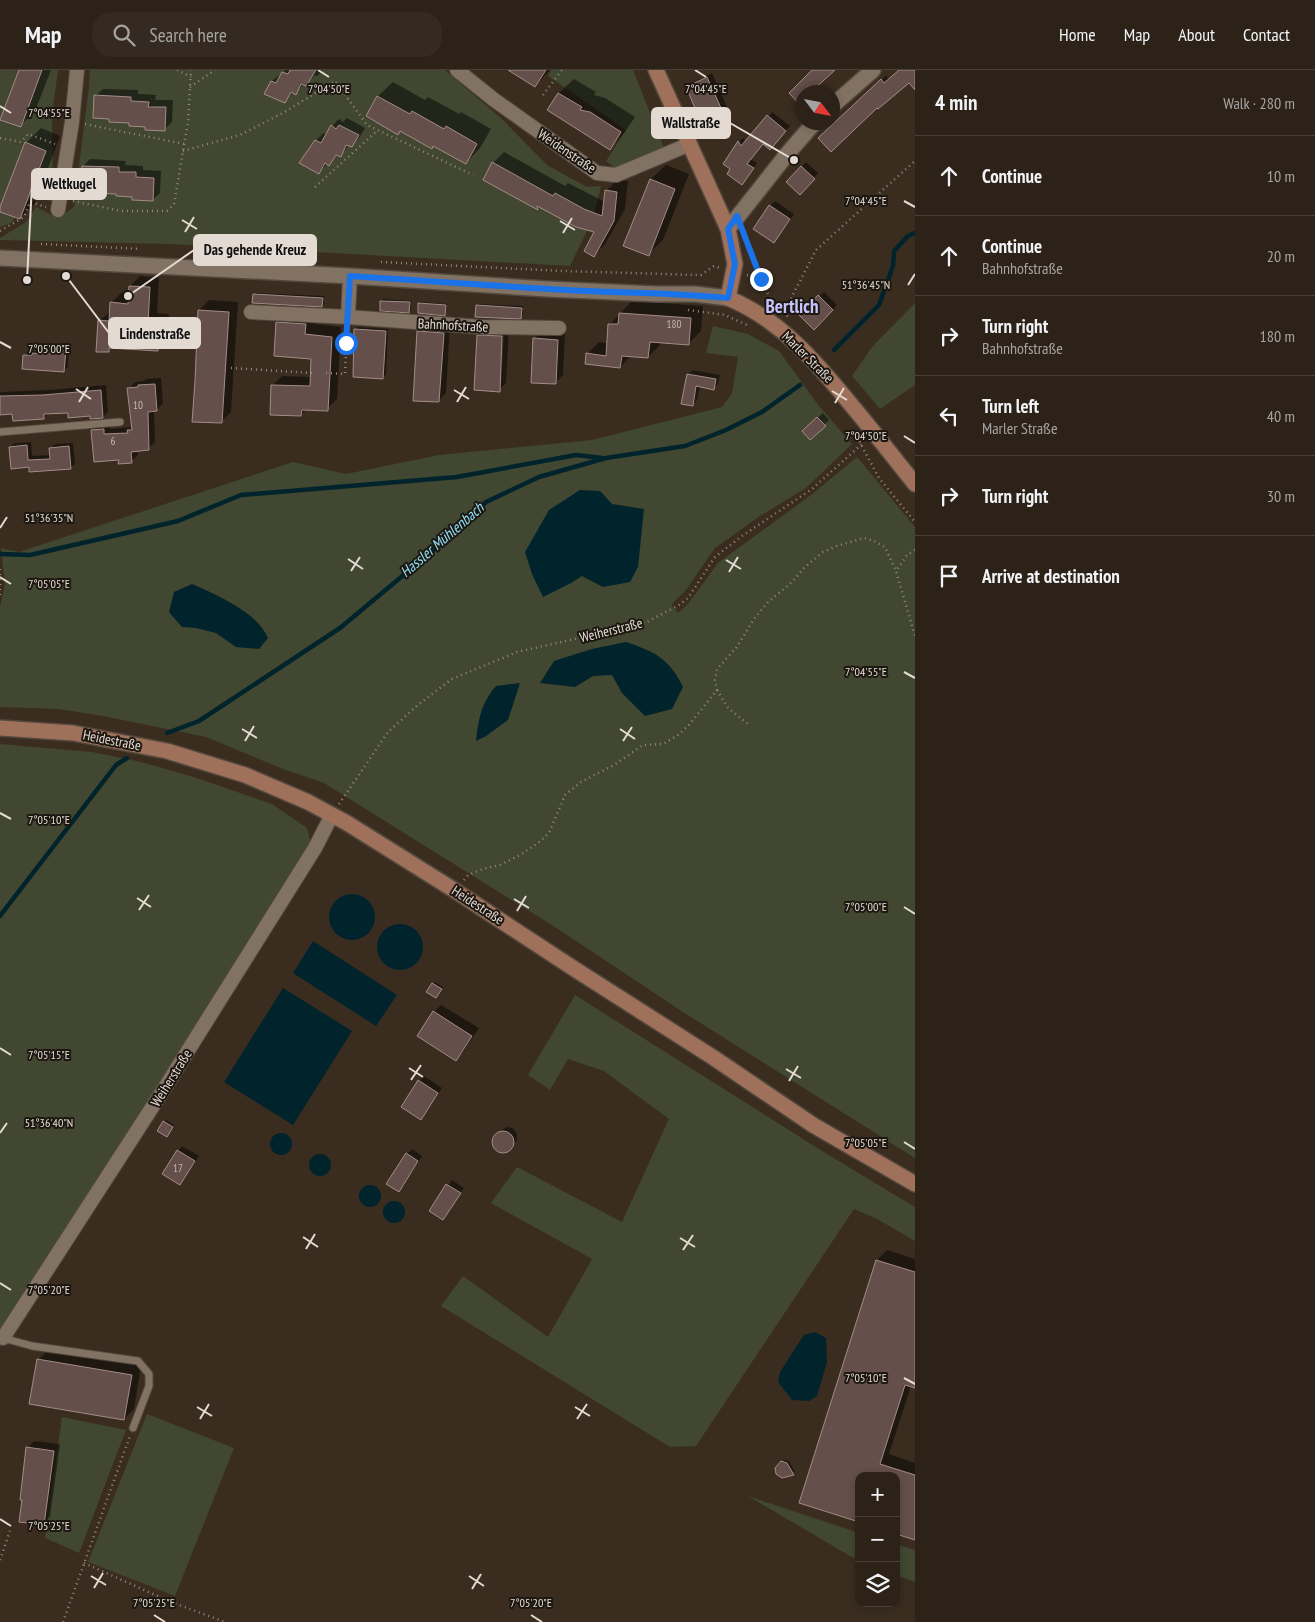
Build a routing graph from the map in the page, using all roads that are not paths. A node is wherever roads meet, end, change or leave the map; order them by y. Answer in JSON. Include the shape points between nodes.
{"nodes":[{"id":1,"x":77,"y":70,"type":"edge"},
{"id":2,"x":457,"y":70,"type":"edge"},
{"id":3,"x":656,"y":70,"type":"edge"},
{"id":4,"x":873,"y":70,"type":"edge"},
{"id":5,"x":840,"y":99,"type":"edge"},
{"id":6,"x":808,"y":130,"type":"edge"},
{"id":7,"x":690,"y":144,"type":"junction"},
{"id":8,"x":58,"y":210,"type":"road end"},
{"id":9,"x":728,"y":229,"type":"junction"},
{"id":10,"x":0,"y":258,"type":"edge"},
{"id":11,"x":350,"y":276,"type":"junction"},
{"id":12,"x":728,"y":298,"type":"junction"},
{"id":13,"x":252,"y":312,"type":"dead end"},
{"id":14,"x":348,"y":317,"type":"junction"},
{"id":15,"x":559,"y":328,"type":"dead end"},
{"id":16,"x":120,"y":422,"type":"dead end"},
{"id":17,"x":0,"y":432,"type":"edge"},
{"id":18,"x":915,"y":484,"type":"edge"},
{"id":19,"x":0,"y":728,"type":"edge"},
{"id":20,"x":336,"y":809,"type":"junction"},
{"id":21,"x":915,"y":1184,"type":"edge"},
{"id":22,"x":2,"y":1338,"type":"edge"},
{"id":23,"x":133,"y":1428,"type":"road end"}],
"edges":[{"from":1,"to":8,"type":"street"},
{"from":2,"to":7,"type":"street","name":"Weidenstraße","via":[[500,105],[597,173],[616,175]]},
{"from":3,"to":7,"type":"main road"},
{"from":4,"to":5,"type":"street"},
{"from":6,"to":9,"type":"street"},
{"from":7,"to":9,"type":"main road"},
{"from":9,"to":12,"type":"main road","via":[[735,264]]},
{"from":10,"to":11,"type":"street"},
{"from":11,"to":12,"type":"street"},
{"from":11,"to":14,"type":"street"},
{"from":12,"to":18,"type":"main road","name":"Marler Straße","via":[[758,313],[805,350]]},
{"from":13,"to":14,"type":"street","name":"Bahnhofstraße"},
{"from":14,"to":15,"type":"street","name":"Bahnhofstraße","via":[[481,327]]},
{"from":16,"to":17,"type":"lane"},
{"from":19,"to":20,"type":"main road","name":"Heidestraße","via":[[72,732],[167,751],[245,775],[308,802]]},
{"from":20,"to":21,"type":"main road","name":"Heidestraße","via":[[813,1125]]},
{"from":20,"to":22,"type":"street","name":"Weiherstraße","via":[[162,1092]]},
{"from":22,"to":23,"type":"lane","via":[[32,1346],[138,1361],[149,1374],[149,1386]]}]}
